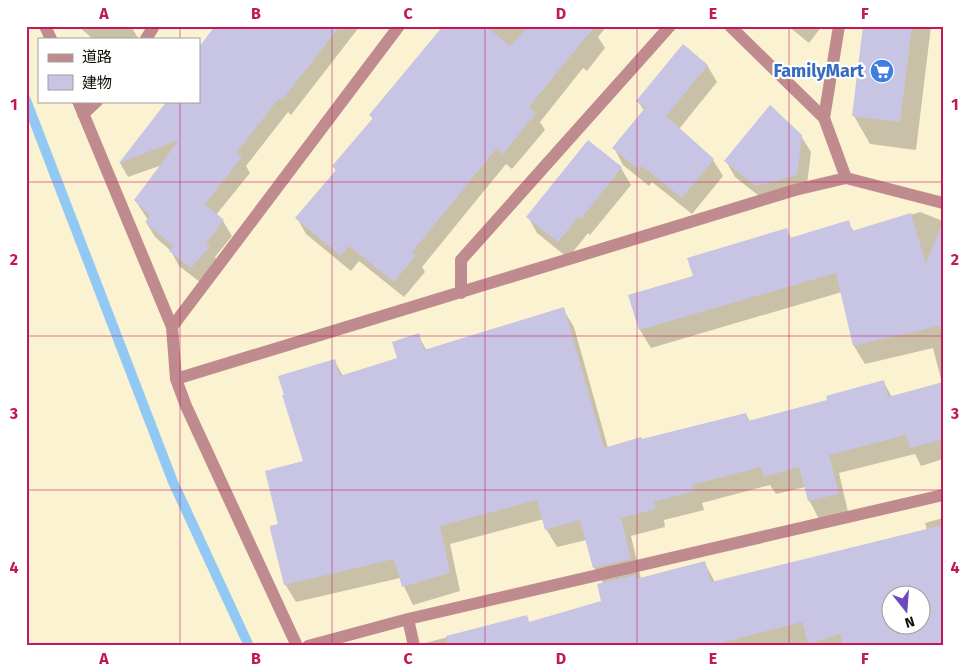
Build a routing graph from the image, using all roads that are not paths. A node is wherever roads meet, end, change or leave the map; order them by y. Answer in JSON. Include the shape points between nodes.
{"nodes":[{"id":1,"x":45,"y":26,"type":"edge"},
{"id":2,"x":154,"y":26,"type":"edge"},
{"id":3,"x":399,"y":26,"type":"edge"},
{"id":4,"x":670,"y":26,"type":"edge"},
{"id":5,"x":730,"y":26,"type":"edge"},
{"id":6,"x":839,"y":26,"type":"edge"},
{"id":7,"x":51,"y":38,"type":"edge"},
{"id":8,"x":147,"y":38,"type":"edge"},
{"id":9,"x":78,"y":102,"type":"edge"},
{"id":10,"x":97,"y":102,"type":"edge"},
{"id":11,"x":83,"y":114,"type":"junction"},
{"id":12,"x":824,"y":118,"type":"junction"},
{"id":13,"x":846,"y":178,"type":"junction"},
{"id":14,"x":943,"y":203,"type":"edge"},
{"id":15,"x":461,"y":293,"type":"junction"},
{"id":16,"x":172,"y":328,"type":"junction"},
{"id":17,"x":176,"y":379,"type":"junction"},
{"id":18,"x":943,"y":495,"type":"edge"},
{"id":19,"x":408,"y":620,"type":"junction"},
{"id":20,"x":297,"y":646,"type":"edge"},
{"id":21,"x":308,"y":646,"type":"edge"},
{"id":22,"x":414,"y":646,"type":"edge"}],
"edges":[{"from":1,"to":7,"type":"street"},
{"from":2,"to":8,"type":"street"},
{"from":3,"to":16,"type":"street"},
{"from":4,"to":15,"type":"street","via":[[461,260]]},
{"from":5,"to":12,"type":"street"},
{"from":6,"to":12,"type":"street"},
{"from":9,"to":11,"type":"street"},
{"from":10,"to":11,"type":"street"},
{"from":11,"to":16,"type":"street"},
{"from":12,"to":13,"type":"street"},
{"from":13,"to":14,"type":"street"},
{"from":13,"to":15,"type":"street","via":[[795,190]]},
{"from":15,"to":17,"type":"street"},
{"from":16,"to":17,"type":"street"},
{"from":17,"to":20,"type":"street"},
{"from":18,"to":19,"type":"street"},
{"from":19,"to":21,"type":"street"},
{"from":19,"to":22,"type":"street"}]}
